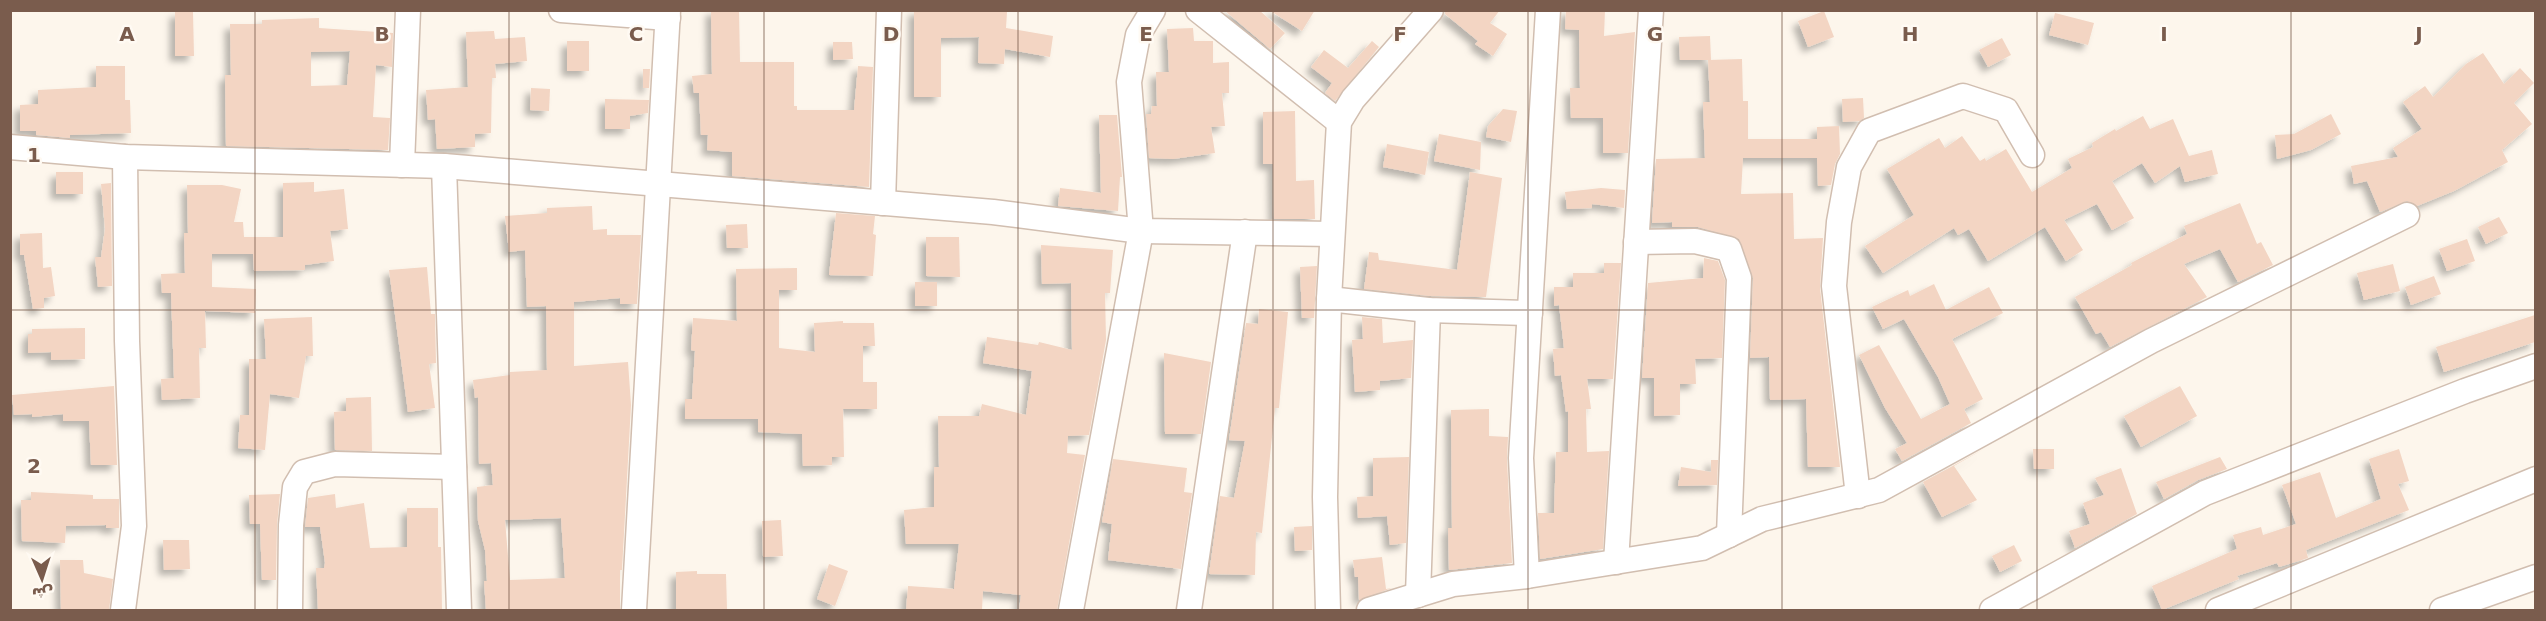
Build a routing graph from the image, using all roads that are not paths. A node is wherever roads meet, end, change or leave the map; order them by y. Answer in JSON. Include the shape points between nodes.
{"nodes":[{"id":1,"x":408,"y":10,"type":"edge"},
{"id":2,"x":561,"y":10,"type":"edge"},
{"id":3,"x":889,"y":10,"type":"edge"},
{"id":4,"x":1153,"y":10,"type":"edge"},
{"id":5,"x":1198,"y":10,"type":"edge"},
{"id":6,"x":1431,"y":10,"type":"edge"},
{"id":7,"x":1548,"y":10,"type":"edge"},
{"id":8,"x":1651,"y":10,"type":"edge"},
{"id":9,"x":668,"y":14,"type":"edge"},
{"id":10,"x":1339,"y":122,"type":"junction"},
{"id":11,"x":10,"y":147,"type":"edge"},
{"id":12,"x":2032,"y":155,"type":"dead end"},
{"id":13,"x":125,"y":157,"type":"junction"},
{"id":14,"x":402,"y":165,"type":"junction"},
{"id":15,"x":444,"y":166,"type":"junction"},
{"id":16,"x":658,"y":184,"type":"junction"},
{"id":17,"x":883,"y":203,"type":"junction"},
{"id":18,"x":2408,"y":215,"type":"dead end"},
{"id":19,"x":1142,"y":231,"type":"junction"},
{"id":20,"x":1245,"y":232,"type":"junction"},
{"id":21,"x":1332,"y":234,"type":"junction"},
{"id":22,"x":1636,"y":242,"type":"junction"},
{"id":23,"x":1329,"y":299,"type":"junction"},
{"id":24,"x":1428,"y":310,"type":"junction"},
{"id":25,"x":1530,"y":312,"type":"junction"},
{"id":26,"x":2535,"y":366,"type":"edge"},
{"id":27,"x":454,"y":467,"type":"junction"},
{"id":28,"x":2535,"y":479,"type":"edge"},
{"id":29,"x":1858,"y":496,"type":"junction"},
{"id":30,"x":1729,"y":535,"type":"junction"},
{"id":31,"x":1616,"y":562,"type":"junction"},
{"id":32,"x":1527,"y":576,"type":"junction"},
{"id":33,"x":2535,"y":577,"type":"edge"},
{"id":34,"x":1418,"y":595,"type":"junction"},
{"id":35,"x":123,"y":610,"type":"edge"},
{"id":36,"x":290,"y":610,"type":"edge"},
{"id":37,"x":459,"y":610,"type":"edge"},
{"id":38,"x":634,"y":610,"type":"edge"},
{"id":39,"x":1071,"y":610,"type":"edge"},
{"id":40,"x":1189,"y":610,"type":"edge"},
{"id":41,"x":1328,"y":610,"type":"edge"},
{"id":42,"x":1369,"y":610,"type":"edge"},
{"id":43,"x":1992,"y":610,"type":"edge"},
{"id":44,"x":2218,"y":610,"type":"edge"},
{"id":45,"x":2442,"y":610,"type":"edge"}],
"edges":[{"from":1,"to":14,"type":"street"},
{"from":2,"to":9,"type":"street"},
{"from":3,"to":17,"type":"street"},
{"from":4,"to":19,"type":"street","via":[[1138,35],[1129,82]]},
{"from":5,"to":10,"type":"street"},
{"from":6,"to":10,"type":"street","via":[[1353,99]]},
{"from":7,"to":25,"type":"street"},
{"from":8,"to":22,"type":"street"},
{"from":9,"to":16,"type":"street"},
{"from":10,"to":21,"type":"street"},
{"from":11,"to":13,"type":"street"},
{"from":12,"to":29,"type":"street","via":[[2006,110],[1963,96],[1869,131],[1849,168],[1839,222],[1834,286]]},
{"from":13,"to":14,"type":"street"},
{"from":13,"to":35,"type":"street","via":[[134,526]]},
{"from":14,"to":15,"type":"street"},
{"from":15,"to":16,"type":"street"},
{"from":15,"to":27,"type":"street"},
{"from":16,"to":17,"type":"street"},
{"from":16,"to":38,"type":"street"},
{"from":17,"to":19,"type":"street"},
{"from":18,"to":29,"type":"street","via":[[2151,340],[1879,490]]},
{"from":19,"to":20,"type":"street"},
{"from":19,"to":39,"type":"street"},
{"from":20,"to":21,"type":"street"},
{"from":20,"to":40,"type":"street"},
{"from":21,"to":23,"type":"street"},
{"from":22,"to":30,"type":"street","via":[[1695,241],[1729,249],[1739,278]]},
{"from":22,"to":31,"type":"street"},
{"from":23,"to":24,"type":"street"},
{"from":23,"to":41,"type":"street","via":[[1325,497]]},
{"from":24,"to":25,"type":"street"},
{"from":24,"to":34,"type":"street"},
{"from":25,"to":32,"type":"street","via":[[1521,458]]},
{"from":26,"to":43,"type":"street","via":[[2205,493]]},
{"from":27,"to":36,"type":"street","via":[[335,464],[304,472],[295,487],[291,525]]},
{"from":27,"to":37,"type":"street"},
{"from":28,"to":44,"type":"street"},
{"from":29,"to":30,"type":"street","via":[[1762,519]]},
{"from":30,"to":31,"type":"street","via":[[1702,549]]},
{"from":31,"to":32,"type":"street"},
{"from":32,"to":34,"type":"street","via":[[1453,584]]},
{"from":33,"to":45,"type":"street"},
{"from":34,"to":42,"type":"street"}]}
